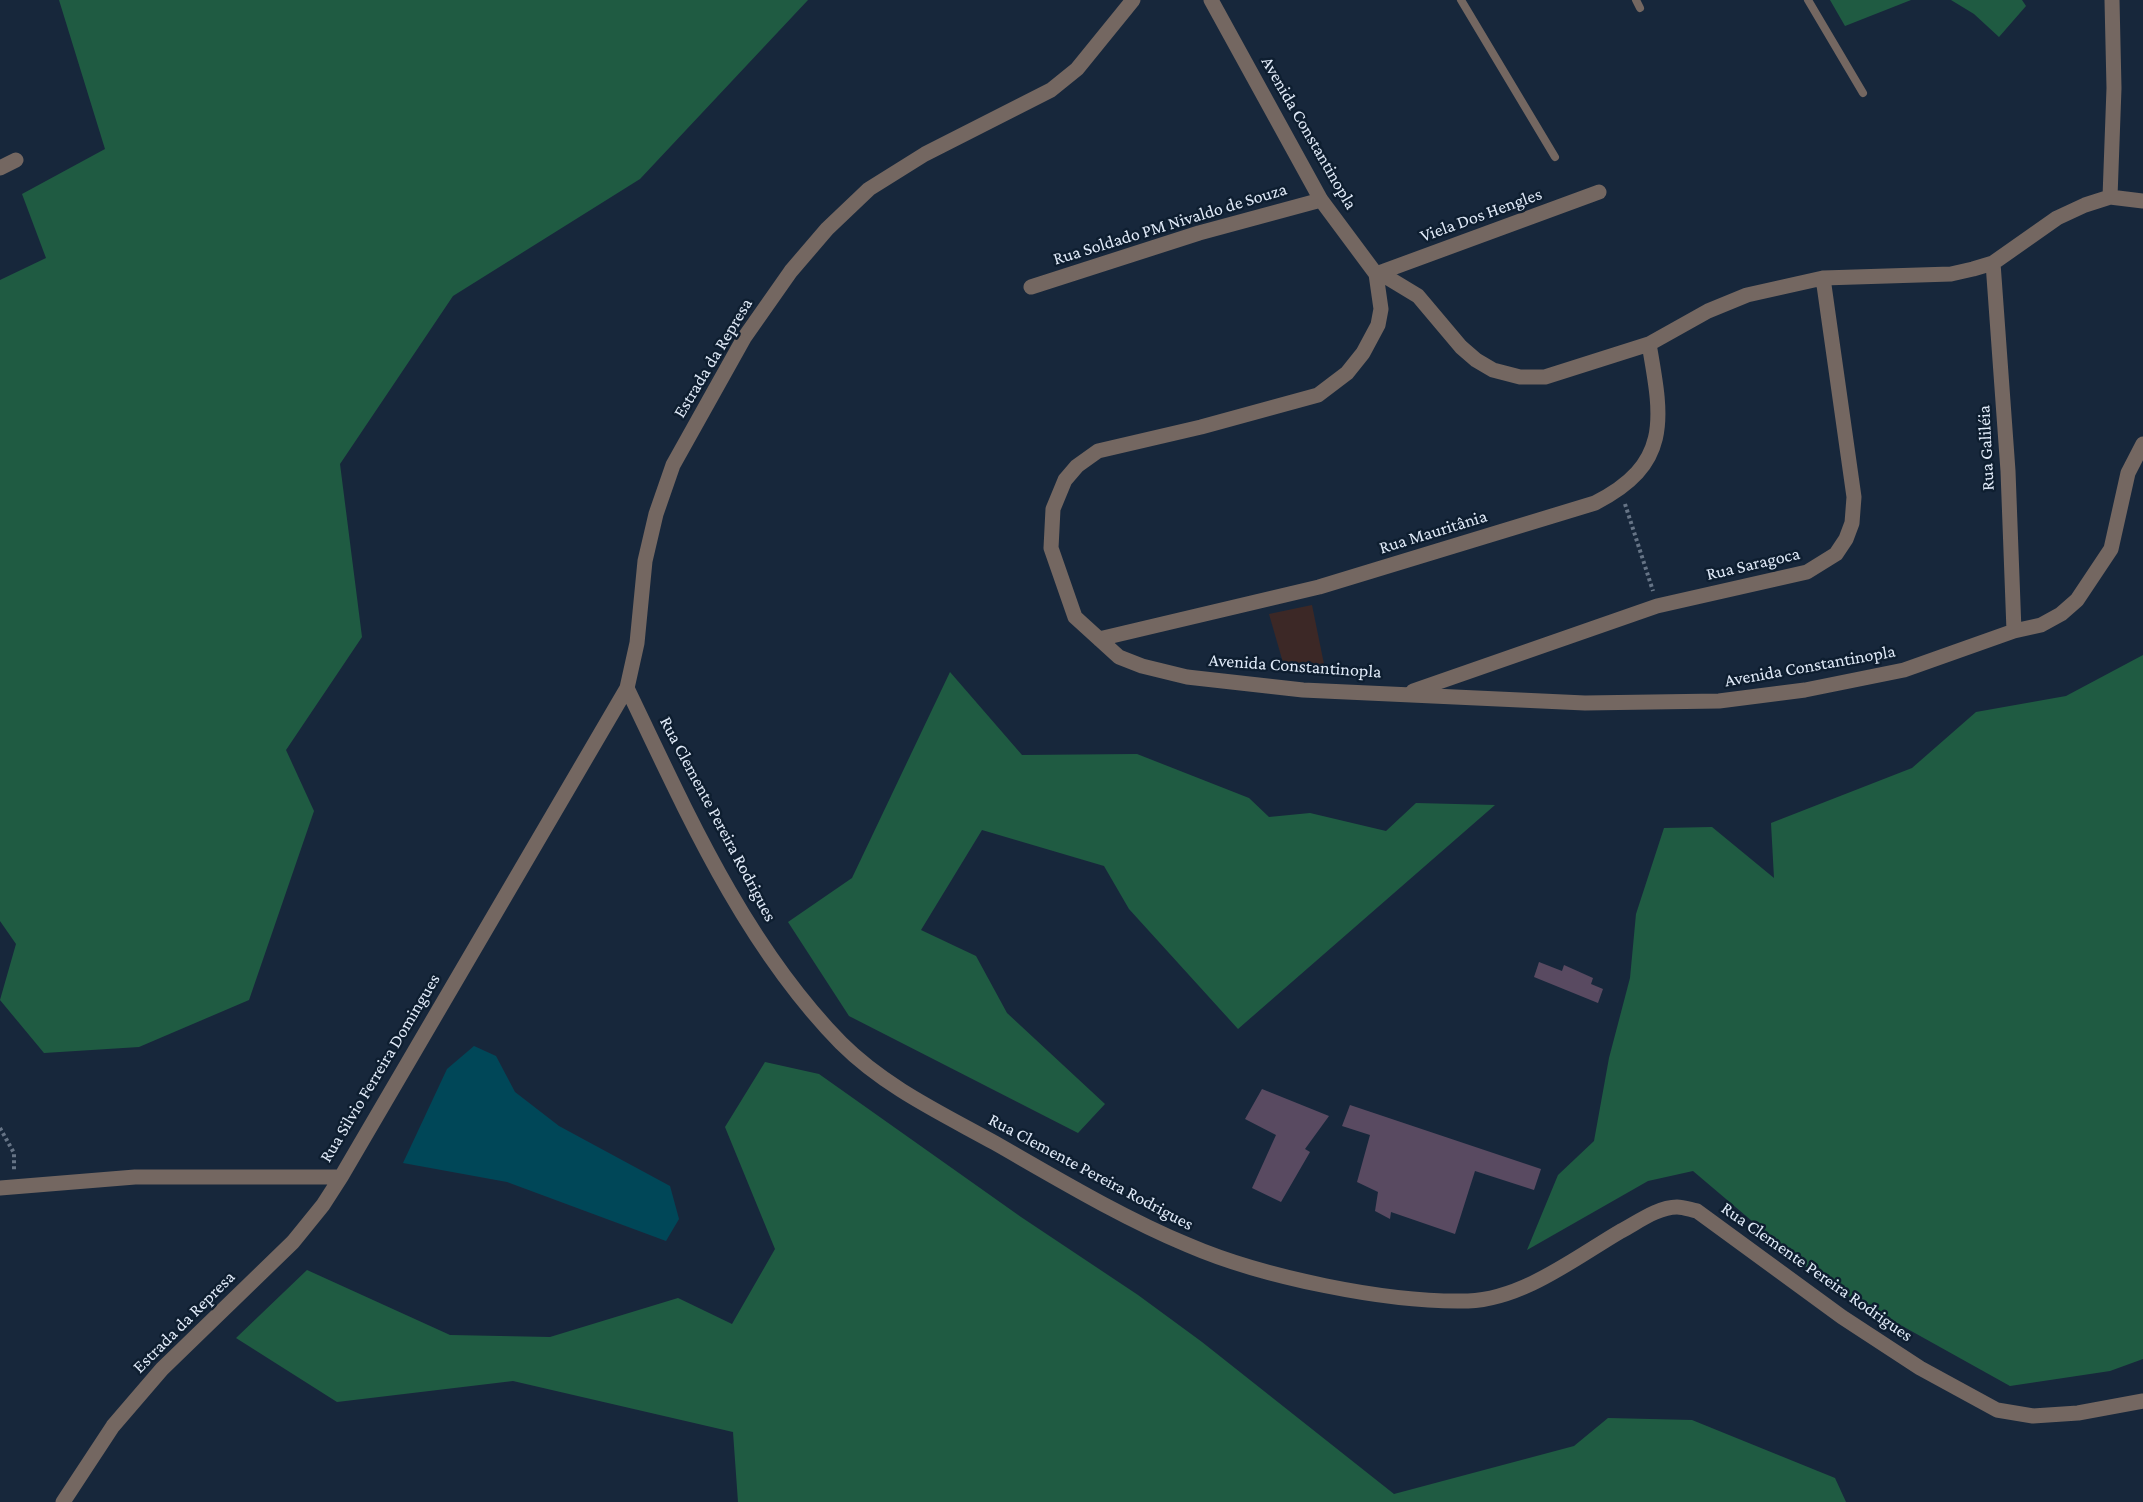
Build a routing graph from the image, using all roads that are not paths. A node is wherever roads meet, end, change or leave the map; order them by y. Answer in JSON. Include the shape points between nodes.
{"nodes":[{"id":1,"x":1132,"y":0,"type":"edge"},
{"id":2,"x":1211,"y":0,"type":"edge"},
{"id":3,"x":1461,"y":0,"type":"edge"},
{"id":4,"x":1808,"y":0,"type":"edge"},
{"id":5,"x":2112,"y":0,"type":"edge"},
{"id":6,"x":1863,"y":93,"type":"dead end"},
{"id":7,"x":1555,"y":157,"type":"dead end"},
{"id":8,"x":16,"y":160,"type":"dead end"},
{"id":9,"x":0,"y":168,"type":"edge"},
{"id":10,"x":1599,"y":192,"type":"dead end"},
{"id":11,"x":2110,"y":197,"type":"junction"},
{"id":12,"x":1321,"y":200,"type":"junction"},
{"id":13,"x":2143,"y":201,"type":"edge"},
{"id":14,"x":1993,"y":262,"type":"junction"},
{"id":15,"x":1378,"y":273,"type":"junction"},
{"id":16,"x":1823,"y":278,"type":"junction"},
{"id":17,"x":1031,"y":287,"type":"dead end"},
{"id":18,"x":1649,"y":344,"type":"junction"},
{"id":19,"x":2143,"y":444,"type":"edge"},
{"id":20,"x":2014,"y":631,"type":"junction"},
{"id":21,"x":1099,"y":639,"type":"junction"},
{"id":22,"x":627,"y":688,"type":"junction"},
{"id":23,"x":1407,"y":693,"type":"junction"},
{"id":24,"x":341,"y":1177,"type":"junction"},
{"id":25,"x":7,"y":1188,"type":"edge"},
{"id":26,"x":2143,"y":1401,"type":"edge"},
{"id":27,"x":63,"y":1502,"type":"edge"}],
"edges":[{"from":1,"to":22,"type":"street","name":"Estrada da Represa","via":[[1077,69],[1051,90],[925,154],[869,189],[791,270],[744,338],[673,465],[645,561],[637,643]]},
{"from":2,"to":12,"type":"street","name":"Avenida Constantinopla"},
{"from":3,"to":7,"type":"lane"},
{"from":4,"to":6,"type":"lane"},
{"from":5,"to":11,"type":"street"},
{"from":8,"to":9,"type":"street"},
{"from":10,"to":15,"type":"street","name":"Viela Dos Hengles"},
{"from":11,"to":13,"type":"street"},
{"from":11,"to":14,"type":"street","via":[[2057,218]]},
{"from":12,"to":15,"type":"street","name":"Avenida Constantinopla"},
{"from":12,"to":17,"type":"street","name":"Rua Soldado PM Nivaldo de Souza","via":[[1199,233]]},
{"from":14,"to":16,"type":"street","via":[[1951,274]]},
{"from":14,"to":20,"type":"street","name":"Rua Galiléia","via":[[2008,471]]},
{"from":15,"to":18,"type":"street","via":[[1418,296],[1461,347],[1492,370],[1520,377],[1545,377]]},
{"from":15,"to":21,"type":"street","name":"Avenida Constantinopla","via":[[1378,325],[1363,353],[1334,385],[1318,395],[1098,451],[1065,480],[1053,509],[1051,548],[1075,618]]},
{"from":16,"to":18,"type":"street","via":[[1725,303]]},
{"from":16,"to":23,"type":"street","name":"Rua Saragoca","via":[[1854,497],[1852,523],[1836,554],[1807,572],[1657,606]]},
{"from":18,"to":21,"type":"street","name":"Rua Mauritânia","via":[[1659,402],[1655,439],[1640,470],[1620,490],[1586,506],[1320,587]]},
{"from":19,"to":20,"type":"street","name":"Avenida Constantinopla","via":[[2128,472],[2111,549],[2088,586],[2061,614],[2041,625]]},
{"from":20,"to":23,"type":"street","name":"Avenida Constantinopla","via":[[1904,670],[1805,690],[1719,701],[1585,703]]},
{"from":21,"to":23,"type":"street","name":"Avenida Constantinopla","via":[[1119,657],[1187,677],[1303,690]]},
{"from":22,"to":24,"type":"street","name":"Rua Silvio Ferreira Domingues"},
{"from":22,"to":26,"type":"street","name":"Rua Clemente Pereira Rodrigues","via":[[677,793],[735,899],[782,972],[842,1043],[892,1086],[1128,1218],[1191,1247],[1245,1265],[1414,1300],[1471,1301],[1506,1294],[1537,1280],[1649,1215],[1676,1207],[1697,1211],[1842,1317],[1920,1368],[1997,1410],[2032,1416],[2078,1413]]},
{"from":24,"to":25,"type":"street","name":"Rua Silvio Ferreira Domingues","via":[[135,1177]]},
{"from":24,"to":27,"type":"street","name":"Estrada da Represa","via":[[292,1242],[162,1369],[113,1426]]}]}
